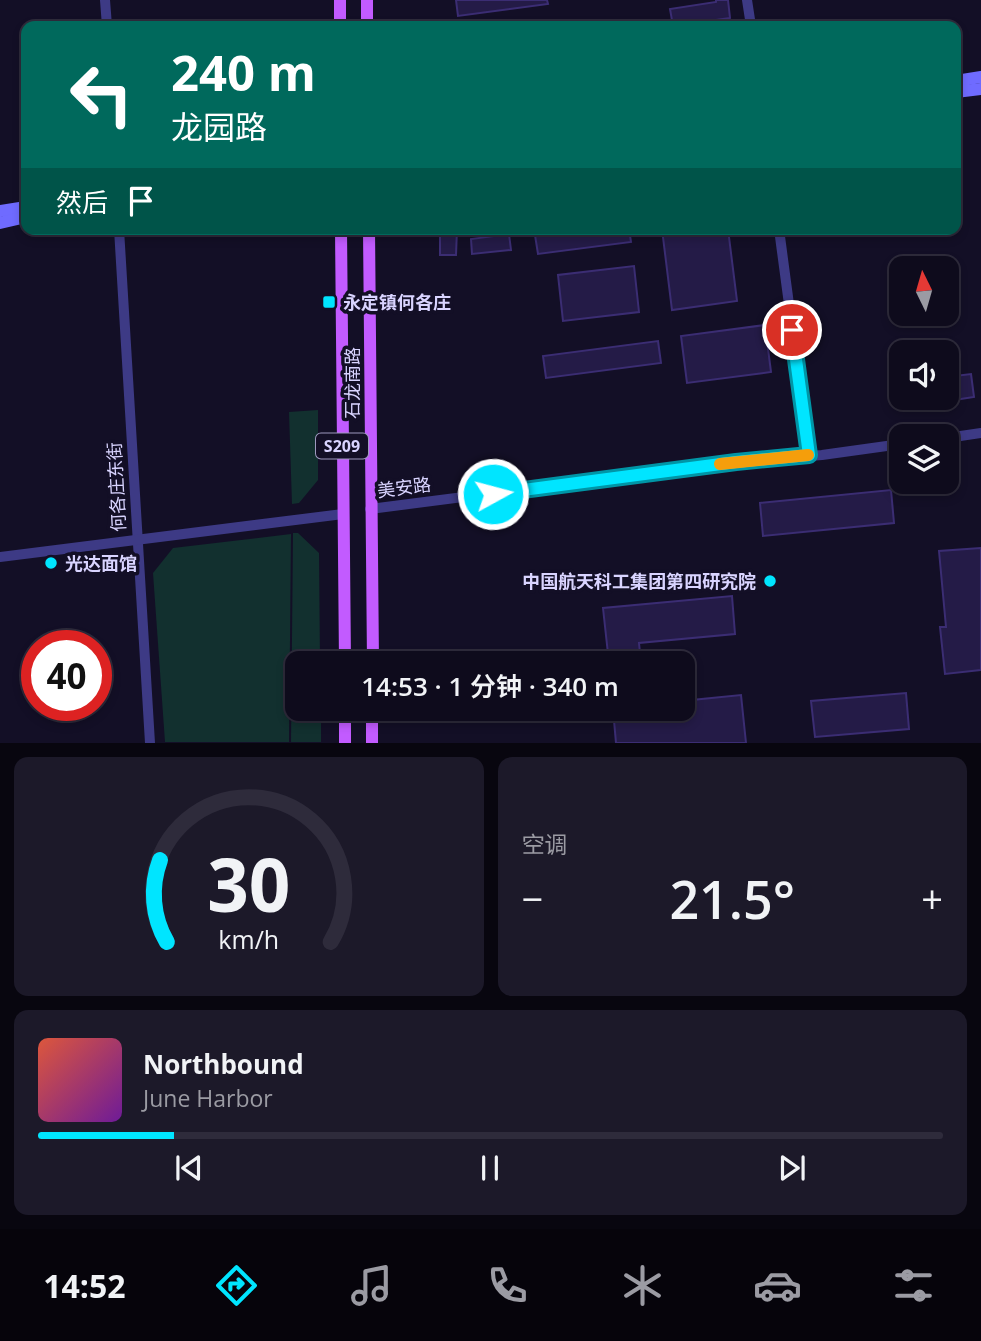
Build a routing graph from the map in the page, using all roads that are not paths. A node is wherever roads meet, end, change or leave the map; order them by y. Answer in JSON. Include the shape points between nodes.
{"nodes":[{"id":1,"x":105,"y":0,"type":"edge"},
{"id":2,"x":340,"y":0,"type":"edge"},
{"id":3,"x":367,"y":0,"type":"edge"},
{"id":4,"x":747,"y":0,"type":"edge"},
{"id":5,"x":107,"y":21,"type":"edge"},
{"id":6,"x":340,"y":21,"type":"edge"},
{"id":7,"x":367,"y":21,"type":"edge"},
{"id":8,"x":750,"y":21,"type":"edge"},
{"id":9,"x":981,"y":78,"type":"edge"},
{"id":10,"x":961,"y":80,"type":"edge"},
{"id":11,"x":981,"y":89,"type":"edge"},
{"id":12,"x":961,"y":91,"type":"edge"},
{"id":13,"x":21,"y":208,"type":"edge"},
{"id":14,"x":0,"y":211,"type":"edge"},
{"id":15,"x":21,"y":218,"type":"edge"},
{"id":16,"x":0,"y":223,"type":"edge"},
{"id":17,"x":119,"y":235,"type":"edge"},
{"id":18,"x":341,"y":235,"type":"edge"},
{"id":19,"x":369,"y":235,"type":"edge"},
{"id":20,"x":780,"y":235,"type":"edge"},
{"id":21,"x":981,"y":433,"type":"edge"},
{"id":22,"x":959,"y":436,"type":"edge"},
{"id":23,"x":889,"y":446,"type":"edge"},
{"id":24,"x":809,"y":455,"type":"junction"},
{"id":25,"x":370,"y":509,"type":"junction"},
{"id":26,"x":343,"y":514,"type":"junction"},
{"id":27,"x":137,"y":540,"type":"junction"},
{"id":28,"x":0,"y":557,"type":"edge"},
{"id":29,"x":345,"y":651,"type":"edge"},
{"id":30,"x":373,"y":651,"type":"edge"},
{"id":31,"x":345,"y":721,"type":"edge"},
{"id":32,"x":372,"y":721,"type":"edge"},
{"id":33,"x":150,"y":743,"type":"edge"},
{"id":34,"x":345,"y":743,"type":"edge"},
{"id":35,"x":372,"y":743,"type":"edge"}],
"edges":[{"from":1,"to":5,"type":"street"},
{"from":2,"to":6,"type":"main road"},
{"from":3,"to":7,"type":"main road"},
{"from":4,"to":8,"type":"street"},
{"from":9,"to":10,"type":"main road"},
{"from":11,"to":12,"type":"main road"},
{"from":13,"to":14,"type":"main road"},
{"from":15,"to":16,"type":"main road"},
{"from":17,"to":27,"type":"street","name":"何各庄东街"},
{"from":18,"to":26,"type":"main road","name":"石龙南路","number":"S209"},
{"from":19,"to":25,"type":"main road","name":"石龙南路","number":"S209"},
{"from":20,"to":24,"type":"street"},
{"from":21,"to":22,"type":"street"},
{"from":23,"to":24,"type":"street","name":"美安路"},
{"from":24,"to":25,"type":"street","name":"美安路"},
{"from":25,"to":30,"type":"main road","name":"石龙南路","number":"S209"},
{"from":26,"to":27,"type":"street"},
{"from":26,"to":29,"type":"main road","name":"石龙南路","number":"S209"},
{"from":27,"to":28,"type":"street"},
{"from":27,"to":33,"type":"street","name":"何各庄东街"},
{"from":31,"to":34,"type":"main road"},
{"from":32,"to":35,"type":"main road"}]}
